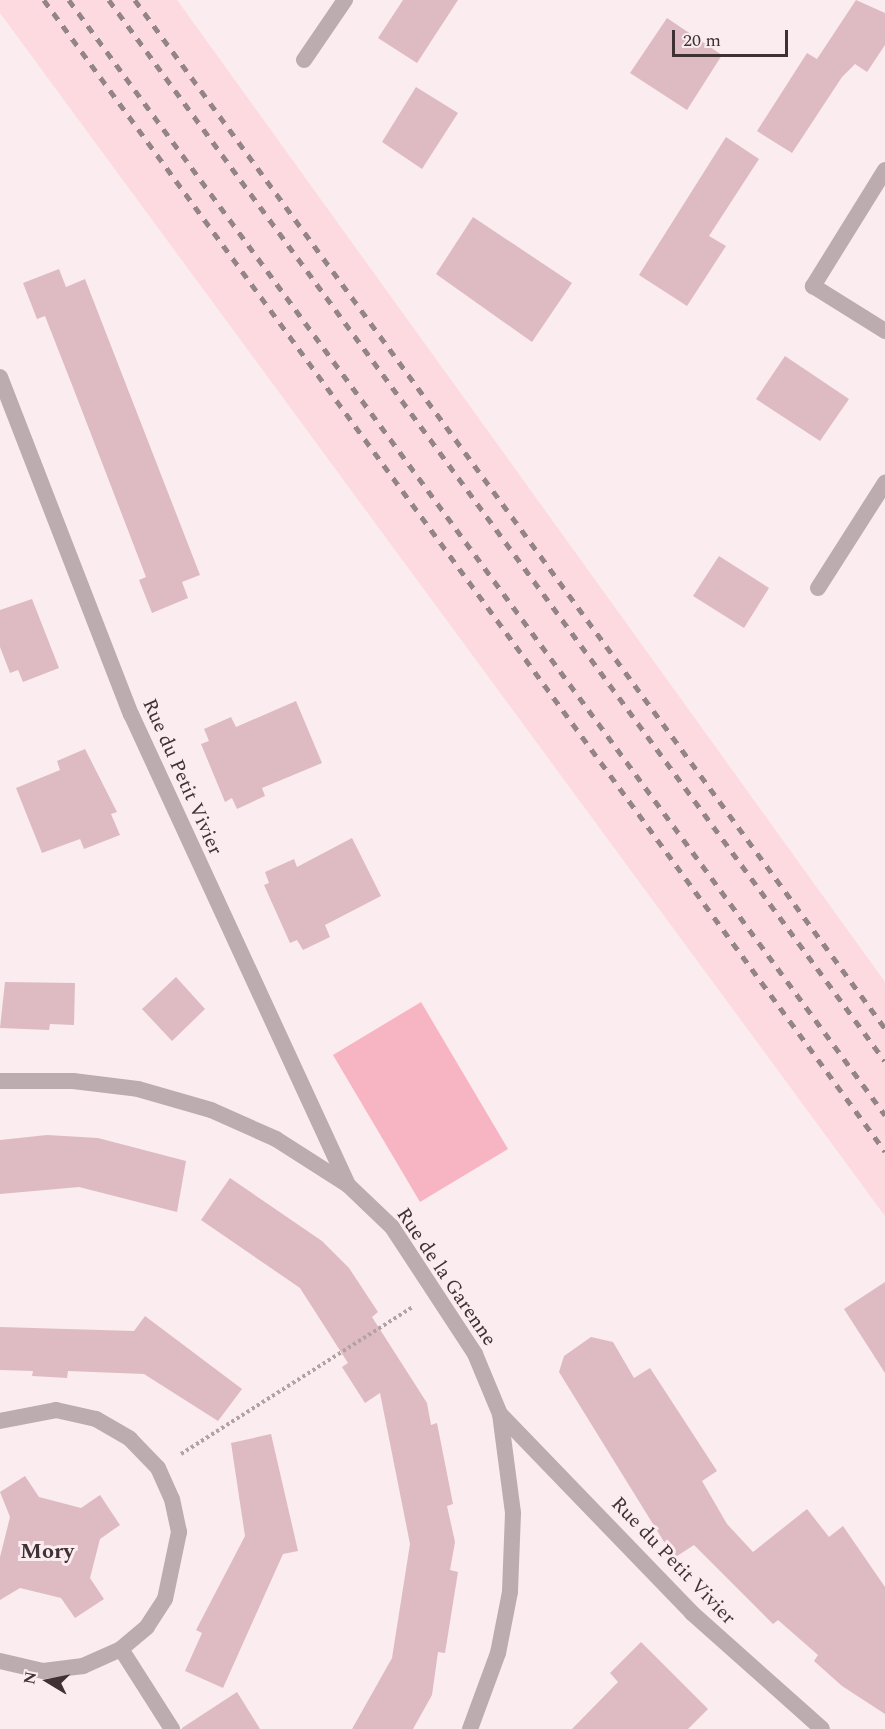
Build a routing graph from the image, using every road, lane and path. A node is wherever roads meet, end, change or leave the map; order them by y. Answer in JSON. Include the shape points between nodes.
{"nodes":[{"id":1,"x":345,"y":0,"type":"edge"},
{"id":2,"x":304,"y":60,"type":"dead end"},
{"id":3,"x":885,"y":170,"type":"edge"},
{"id":4,"x":885,"y":331,"type":"edge"},
{"id":5,"x":0,"y":377,"type":"edge"},
{"id":6,"x":885,"y":483,"type":"edge"},
{"id":7,"x":818,"y":588,"type":"dead end"},
{"id":8,"x":0,"y":1081,"type":"edge"},
{"id":9,"x":348,"y":1185,"type":"junction"},
{"id":10,"x":435,"y":1293,"type":"junction"},
{"id":11,"x":500,"y":1414,"type":"junction"},
{"id":12,"x":0,"y":1421,"type":"edge"},
{"id":13,"x":158,"y":1468,"type":"junction"},
{"id":14,"x":121,"y":1649,"type":"junction"},
{"id":15,"x":0,"y":1661,"type":"edge"},
{"id":16,"x":172,"y":1729,"type":"edge"},
{"id":17,"x":470,"y":1729,"type":"edge"},
{"id":18,"x":822,"y":1729,"type":"edge"}],
"edges":[{"from":1,"to":2,"type":"street"},
{"from":3,"to":4,"type":"street","via":[[813,286]]},
{"from":5,"to":9,"type":"street","name":"Rue du Petit Vivier","via":[[140,736]]},
{"from":6,"to":7,"type":"street"},
{"from":8,"to":9,"type":"street","name":"Rue de la Garenne","via":[[105,1085],[211,1110],[276,1139]]},
{"from":9,"to":10,"type":"street","name":"Rue de la Garenne","via":[[392,1227]]},
{"from":10,"to":11,"type":"street","name":"Rue de la Garenne","via":[[475,1354]]},
{"from":10,"to":13,"type":"path"},
{"from":11,"to":17,"type":"street","name":"Rue de la Garenne","via":[[513,1513],[510,1592],[498,1653]]},
{"from":11,"to":18,"type":"street","name":"Rue du Petit Vivier","via":[[692,1613]]},
{"from":12,"to":13,"type":"street","via":[[56,1410],[96,1419],[130,1439]]},
{"from":13,"to":14,"type":"street","via":[[172,1499],[179,1532],[176,1566],[165,1599],[147,1627]]},
{"from":14,"to":15,"type":"street","via":[[83,1666],[43,1671]]},
{"from":14,"to":16,"type":"street"}]}
